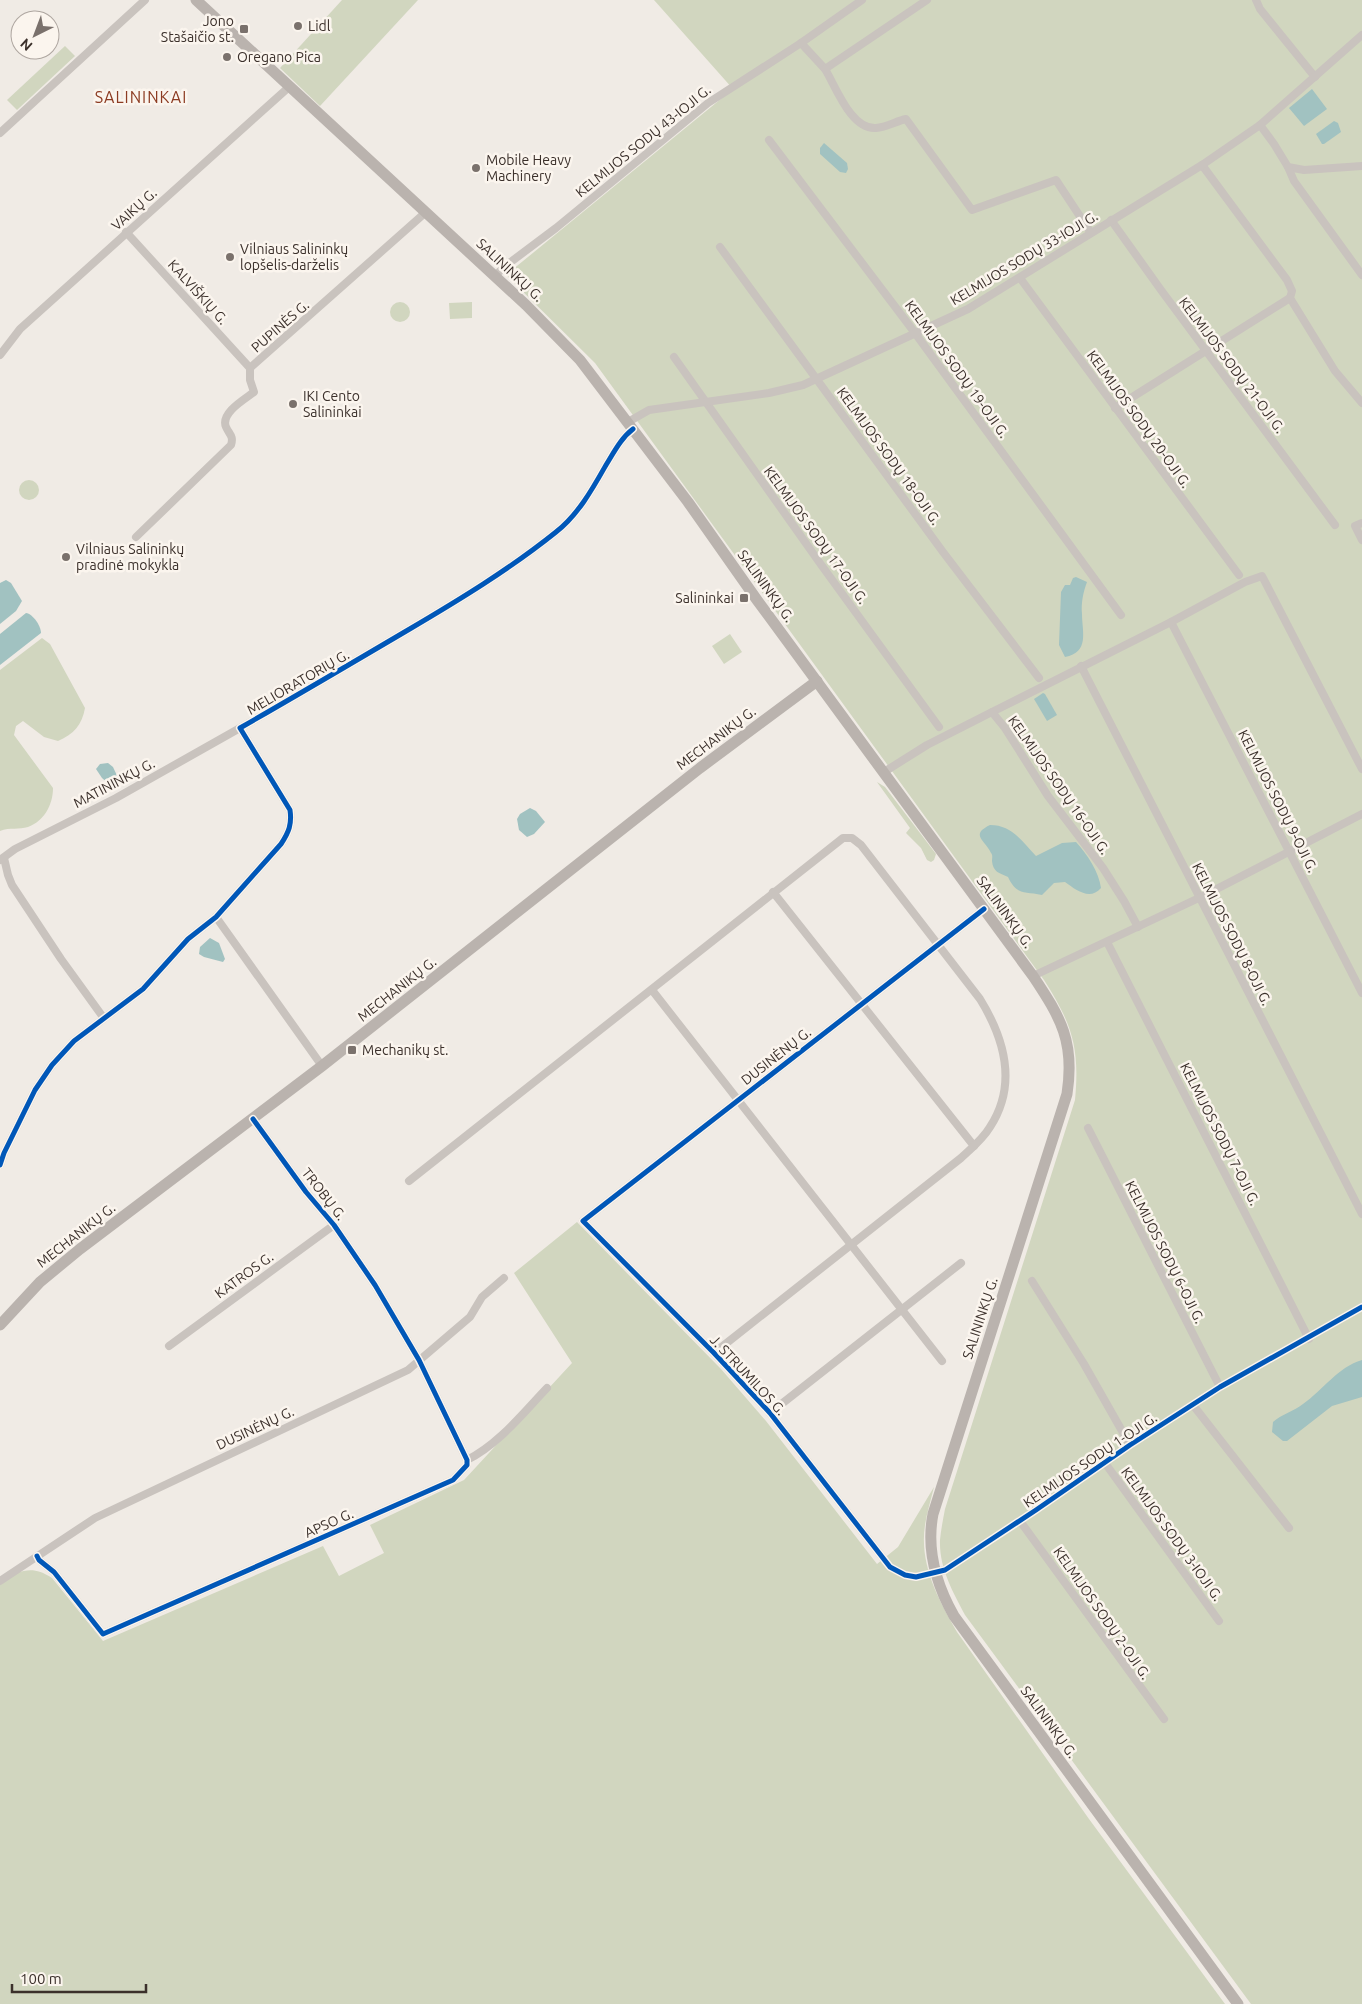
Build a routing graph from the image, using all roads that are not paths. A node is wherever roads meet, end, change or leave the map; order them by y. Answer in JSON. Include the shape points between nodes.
{"nodes":[{"id":1,"x":145,"y":0,"type":"edge"},
{"id":2,"x":196,"y":0,"type":"edge"},
{"id":3,"x":862,"y":0,"type":"edge"},
{"id":4,"x":927,"y":0,"type":"edge"},
{"id":5,"x":1256,"y":0,"type":"edge"},
{"id":6,"x":853,"y":3,"type":"edge"},
{"id":7,"x":1362,"y":35,"type":"edge"},
{"id":8,"x":801,"y":43,"type":"junction"},
{"id":9,"x":825,"y":69,"type":"junction"},
{"id":10,"x":1315,"y":77,"type":"junction"},
{"id":11,"x":289,"y":87,"type":"junction"},
{"id":12,"x":1260,"y":125,"type":"junction"},
{"id":13,"x":0,"y":133,"type":"edge"},
{"id":14,"x":769,"y":140,"type":"dead end"},
{"id":15,"x":1202,"y":165,"type":"junction"},
{"id":16,"x":1362,"y":166,"type":"edge"},
{"id":17,"x":1288,"y":167,"type":"junction"},
{"id":18,"x":426,"y":212,"type":"junction"},
{"id":19,"x":1112,"y":220,"type":"junction"},
{"id":20,"x":126,"y":232,"type":"junction"},
{"id":21,"x":1091,"y":233,"type":"junction"},
{"id":22,"x":720,"y":247,"type":"dead end"},
{"id":23,"x":1362,"y":275,"type":"edge"},
{"id":24,"x":495,"y":276,"type":"junction"},
{"id":25,"x":1020,"y":278,"type":"junction"},
{"id":26,"x":1290,"y":298,"type":"junction"},
{"id":27,"x":915,"y":333,"type":"junction"},
{"id":28,"x":1206,"y":351,"type":"junction"},
{"id":29,"x":0,"y":355,"type":"edge"},
{"id":30,"x":674,"y":357,"type":"dead end"},
{"id":31,"x":250,"y":368,"type":"junction"},
{"id":32,"x":818,"y":378,"type":"junction"},
{"id":33,"x":704,"y":402,"type":"junction"},
{"id":34,"x":1362,"y":403,"type":"edge"},
{"id":35,"x":1115,"y":408,"type":"junction"},
{"id":36,"x":631,"y":426,"type":"junction"},
{"id":37,"x":1334,"y":525,"type":"dead end"},
{"id":38,"x":1359,"y":525,"type":"edge"},
{"id":39,"x":136,"y":537,"type":"dead end"},
{"id":40,"x":1362,"y":540,"type":"edge"},
{"id":41,"x":1239,"y":575,"type":"dead end"},
{"id":42,"x":1122,"y":615,"type":"dead end"},
{"id":43,"x":1171,"y":622,"type":"junction"},
{"id":44,"x":1081,"y":666,"type":"junction"},
{"id":45,"x":1039,"y":678,"type":"dead end"},
{"id":46,"x":817,"y":682,"type":"junction"},
{"id":47,"x":992,"y":712,"type":"junction"},
{"id":48,"x":939,"y":726,"type":"dead end"},
{"id":49,"x":240,"y":728,"type":"junction"},
{"id":50,"x":1362,"y":769,"type":"edge"},
{"id":51,"x":884,"y":772,"type":"junction"},
{"id":52,"x":1362,"y":814,"type":"edge"},
{"id":53,"x":1289,"y":850,"type":"junction"},
{"id":54,"x":2,"y":858,"type":"edge"},
{"id":55,"x":774,"y":892,"type":"junction"},
{"id":56,"x":1201,"y":897,"type":"junction"},
{"id":57,"x":984,"y":909,"type":"junction"},
{"id":58,"x":216,"y":917,"type":"junction"},
{"id":59,"x":1138,"y":927,"type":"junction"},
{"id":60,"x":1107,"y":942,"type":"junction"},
{"id":61,"x":938,"y":945,"type":"junction"},
{"id":62,"x":1033,"y":976,"type":"junction"},
{"id":63,"x":652,"y":990,"type":"junction"},
{"id":64,"x":1362,"y":993,"type":"edge"},
{"id":65,"x":862,"y":1004,"type":"junction"},
{"id":66,"x":103,"y":1017,"type":"junction"},
{"id":67,"x":322,"y":1066,"type":"junction"},
{"id":68,"x":738,"y":1101,"type":"junction"},
{"id":69,"x":253,"y":1119,"type":"junction"},
{"id":70,"x":1088,"y":1128,"type":"dead end"},
{"id":71,"x":974,"y":1146,"type":"junction"},
{"id":72,"x":0,"y":1166,"type":"edge"},
{"id":73,"x":410,"y":1181,"type":"dead end"},
{"id":74,"x":1362,"y":1214,"type":"edge"},
{"id":75,"x":583,"y":1221,"type":"joint"},
{"id":76,"x":334,"y":1225,"type":"junction"},
{"id":77,"x":851,"y":1245,"type":"junction"},
{"id":78,"x":961,"y":1263,"type":"dead end"},
{"id":79,"x":504,"y":1278,"type":"dead end"},
{"id":80,"x":1032,"y":1281,"type":"dead end"},
{"id":81,"x":1362,"y":1307,"type":"edge"},
{"id":82,"x":902,"y":1309,"type":"junction"},
{"id":83,"x":0,"y":1325,"type":"edge"},
{"id":84,"x":1309,"y":1339,"type":"junction"},
{"id":85,"x":169,"y":1346,"type":"dead end"},
{"id":86,"x":714,"y":1353,"type":"junction"},
{"id":87,"x":419,"y":1360,"type":"junction"},
{"id":88,"x":942,"y":1361,"type":"dead end"},
{"id":89,"x":1220,"y":1387,"type":"junction"},
{"id":90,"x":547,"y":1388,"type":"dead end"},
{"id":91,"x":1193,"y":1405,"type":"junction"},
{"id":92,"x":770,"y":1413,"type":"junction"},
{"id":93,"x":1130,"y":1445,"type":"junction"},
{"id":94,"x":467,"y":1460,"type":"junction"},
{"id":95,"x":1105,"y":1462,"type":"junction"},
{"id":96,"x":1020,"y":1521,"type":"junction"},
{"id":97,"x":1288,"y":1528,"type":"dead end"},
{"id":98,"x":37,"y":1556,"type":"junction"},
{"id":99,"x":935,"y":1573,"type":"junction"},
{"id":100,"x":0,"y":1581,"type":"edge"},
{"id":101,"x":1219,"y":1621,"type":"dead end"},
{"id":102,"x":1164,"y":1720,"type":"dead end"},
{"id":103,"x":1238,"y":2004,"type":"edge"}],
"edges":[{"from":1,"to":13,"type":"street"},
{"from":2,"to":11,"type":"main road","name":"SALININKŲ G."},
{"from":3,"to":6,"type":"street","name":"KELMIJOS SODŲ 43-IOJI G."},
{"from":4,"to":9,"type":"street"},
{"from":5,"to":10,"type":"street"},
{"from":6,"to":8,"type":"street","name":"KELMIJOS SODŲ 43-IOJI G."},
{"from":7,"to":10,"type":"street","name":"KELMIJOS SODŲ 33-IOJI G."},
{"from":8,"to":9,"type":"street"},
{"from":8,"to":24,"type":"street","name":"KELMIJOS SODŲ 43-IOJI G.","via":[[708,103]]},
{"from":9,"to":21,"type":"street","via":[[852,116],[860,123],[876,128],[906,118],[972,210],[1056,180]]},
{"from":10,"to":12,"type":"street","name":"KELMIJOS SODŲ 33-IOJI G."},
{"from":11,"to":18,"type":"main road","name":"SALININKŲ G."},
{"from":11,"to":20,"type":"street","name":"VAIKŲ G."},
{"from":12,"to":15,"type":"street","name":"KELMIJOS SODŲ 33-IOJI G."},
{"from":12,"to":17,"type":"street"},
{"from":14,"to":27,"type":"street","name":"KELMIJOS SODŲ 19-OJI G."},
{"from":15,"to":19,"type":"street","name":"KELMIJOS SODŲ 33-IOJI G."},
{"from":15,"to":26,"type":"street","via":[[1287,280],[1292,291]]},
{"from":16,"to":17,"type":"street","via":[[1304,170]]},
{"from":17,"to":23,"type":"street","via":[[1294,181]]},
{"from":18,"to":24,"type":"main road","name":"SALININKŲ G."},
{"from":18,"to":31,"type":"street","name":"PUPINĖS G."},
{"from":19,"to":21,"type":"street","name":"KELMIJOS SODŲ 33-IOJI G."},
{"from":19,"to":28,"type":"street","name":"KELMIJOS SODŲ 21-OJI G."},
{"from":20,"to":29,"type":"street","name":"VAIKŲ G.","via":[[15,334]]},
{"from":20,"to":31,"type":"street","name":"KALVIŠKIŲ G."},
{"from":21,"to":25,"type":"street","name":"KELMIJOS SODŲ 33-IOJI G."},
{"from":22,"to":32,"type":"street","name":"KELMIJOS SODŲ 18-OJI G."},
{"from":24,"to":36,"type":"main road","name":"SALININKŲ G.","via":[[574,353]]},
{"from":25,"to":27,"type":"street","name":"KELMIJOS SODŲ 33-IOJI G.","via":[[968,309]]},
{"from":25,"to":35,"type":"street","name":"KELMIJOS SODŲ 20-OJI G."},
{"from":26,"to":28,"type":"street"},
{"from":26,"to":34,"type":"street","via":[[1335,371]]},
{"from":27,"to":32,"type":"street","name":"KELMIJOS SODŲ 33-IOJI G."},
{"from":27,"to":42,"type":"street","name":"KELMIJOS SODŲ 19-OJI G."},
{"from":28,"to":35,"type":"street"},
{"from":28,"to":37,"type":"street","name":"KELMIJOS SODŲ 21-OJI G."},
{"from":30,"to":33,"type":"street","name":"KELMIJOS SODŲ 17-OJI G."},
{"from":31,"to":39,"type":"street","name":"PUPINĖS G.","via":[[254,392],[228,413],[225,421],[231,434],[231,445]]},
{"from":32,"to":33,"type":"street","name":"KELMIJOS SODŲ 33-IOJI G.","via":[[789,390]]},
{"from":32,"to":45,"type":"street","name":"KELMIJOS SODŲ 18-OJI G.","via":[[942,552]]},
{"from":33,"to":36,"type":"street","name":"KELMIJOS SODŲ 33-IOJI G.","via":[[649,410]]},
{"from":33,"to":48,"type":"street","name":"KELMIJOS SODŲ 17-OJI G."},
{"from":35,"to":41,"type":"street","name":"KELMIJOS SODŲ 20-OJI G."},
{"from":36,"to":46,"type":"main road","name":"SALININKŲ G."},
{"from":36,"to":49,"type":"street","name":"MELIORATORIŲ G.","via":[[573,515],[520,560],[460,599]]},
{"from":38,"to":40,"type":"street"},
{"from":43,"to":44,"type":"street"},
{"from":43,"to":50,"type":"street","via":[[1262,576]]},
{"from":43,"to":53,"type":"street","name":"KELMIJOS SODŲ 9-OJI G."},
{"from":44,"to":47,"type":"street"},
{"from":44,"to":56,"type":"street","name":"KELMIJOS SODŲ 8-OJI G."},
{"from":46,"to":51,"type":"main road","name":"SALININKŲ G."},
{"from":46,"to":67,"type":"main road","name":"MECHANIKŲ G.","via":[[700,768]]},
{"from":47,"to":51,"type":"street","name":"KELMIJOS SODŲ 16-OJI G.","via":[[927,745]]},
{"from":47,"to":59,"type":"street","name":"KELMIJOS SODŲ 16-OJI G.","via":[[1048,796],[1103,868]]},
{"from":49,"to":54,"type":"street","name":"MATININKŲ G."},
{"from":49,"to":58,"type":"street","name":"MELIORATORIŲ G.","via":[[290,810],[290,830]]},
{"from":51,"to":57,"type":"main road","name":"SALININKŲ G."},
{"from":52,"to":53,"type":"street"},
{"from":53,"to":56,"type":"street"},
{"from":53,"to":64,"type":"street","name":"KELMIJOS SODŲ 9-OJI G."},
{"from":54,"to":66,"type":"street","via":[[12,885]]},
{"from":55,"to":61,"type":"street","via":[[843,838],[852,838],[861,845]]},
{"from":55,"to":63,"type":"street"},
{"from":55,"to":65,"type":"street"},
{"from":56,"to":59,"type":"street"},
{"from":56,"to":74,"type":"street","name":"KELMIJOS SODŲ 8-OJI G."},
{"from":57,"to":61,"type":"street","name":"DUSINĖNŲ G."},
{"from":57,"to":62,"type":"main road","name":"SALININKŲ G."},
{"from":58,"to":66,"type":"street","name":"MELIORATORIŲ G.","via":[[188,939],[143,989]]},
{"from":58,"to":67,"type":"street"},
{"from":59,"to":60,"type":"street"},
{"from":60,"to":62,"type":"street"},
{"from":60,"to":84,"type":"street","name":"KELMIJOS SODŲ 7-OJI G."},
{"from":61,"to":65,"type":"street","name":"DUSINĖNŲ G."},
{"from":61,"to":71,"type":"street","via":[[991,1017],[1001,1039],[1005,1061],[1006,1081],[1000,1108]]},
{"from":62,"to":99,"type":"main road","name":"SALININKŲ G.","via":[[1064,1029],[1070,1060],[1067,1094],[933,1514],[930,1548]]},
{"from":63,"to":68,"type":"street"},
{"from":63,"to":73,"type":"street"},
{"from":65,"to":68,"type":"street","name":"DUSINĖNŲ G."},
{"from":65,"to":71,"type":"street"},
{"from":66,"to":72,"type":"street","name":"MELIORATORIŲ G.","via":[[52,1065],[36,1090]]},
{"from":67,"to":69,"type":"main road","name":"MECHANIKŲ G."},
{"from":68,"to":75,"type":"street","name":"DUSINĖNŲ G."},
{"from":68,"to":77,"type":"street"},
{"from":69,"to":76,"type":"street","name":"TROBŲ G."},
{"from":69,"to":83,"type":"main road","name":"MECHANIKŲ G.","via":[[60,1265],[24,1297]]},
{"from":70,"to":89,"type":"street","name":"KELMIJOS SODŲ 6-OJI G."},
{"from":71,"to":77,"type":"street"},
{"from":75,"to":86,"type":"street","name":"J. STRUMILOS G."},
{"from":76,"to":85,"type":"street","name":"KATROS G."},
{"from":76,"to":87,"type":"street","name":"TROBŲ G.","via":[[375,1285]]},
{"from":77,"to":82,"type":"street"},
{"from":77,"to":86,"type":"street"},
{"from":78,"to":82,"type":"street"},
{"from":79,"to":87,"type":"street","name":"DUSINĖNŲ G.","via":[[482,1297],[470,1317]]},
{"from":80,"to":93,"type":"street"},
{"from":81,"to":84,"type":"street","name":"KELMIJOS SODŲ 1-OJI G."},
{"from":82,"to":88,"type":"street"},
{"from":82,"to":92,"type":"street"},
{"from":84,"to":89,"type":"street","name":"KELMIJOS SODŲ 1-OJI G."},
{"from":86,"to":92,"type":"street","name":"J. STRUMILOS G."},
{"from":87,"to":94,"type":"street"},
{"from":87,"to":98,"type":"street","name":"DUSINĖNŲ G.","via":[[408,1370],[95,1518]]},
{"from":89,"to":91,"type":"street","name":"KELMIJOS SODŲ 1-OJI G."},
{"from":90,"to":94,"type":"street","name":"APSO G.","via":[[505,1432]]},
{"from":91,"to":93,"type":"street","name":"KELMIJOS SODŲ 1-OJI G."},
{"from":91,"to":97,"type":"street"},
{"from":92,"to":99,"type":"street","name":"J. STRUMILOS G.","via":[[890,1567],[916,1577]]},
{"from":93,"to":95,"type":"street","name":"KELMIJOS SODŲ 1-OJI G."},
{"from":94,"to":98,"type":"street","name":"APSO G.","via":[[464,1470],[453,1480],[103,1634],[54,1572]]},
{"from":95,"to":96,"type":"street","name":"KELMIJOS SODŲ 1-OJI G."},
{"from":95,"to":101,"type":"street","name":"KELMIJOS SODŲ 3-IOJI G."},
{"from":96,"to":99,"type":"street","name":"KELMIJOS SODŲ 1-OJI G."},
{"from":96,"to":102,"type":"street","name":"KELMIJOS SODŲ 2-OJI G."},
{"from":98,"to":100,"type":"street","name":"DUSINĖNŲ G."},
{"from":99,"to":103,"type":"main road","name":"SALININKŲ G.","via":[[954,1616]]}]}
